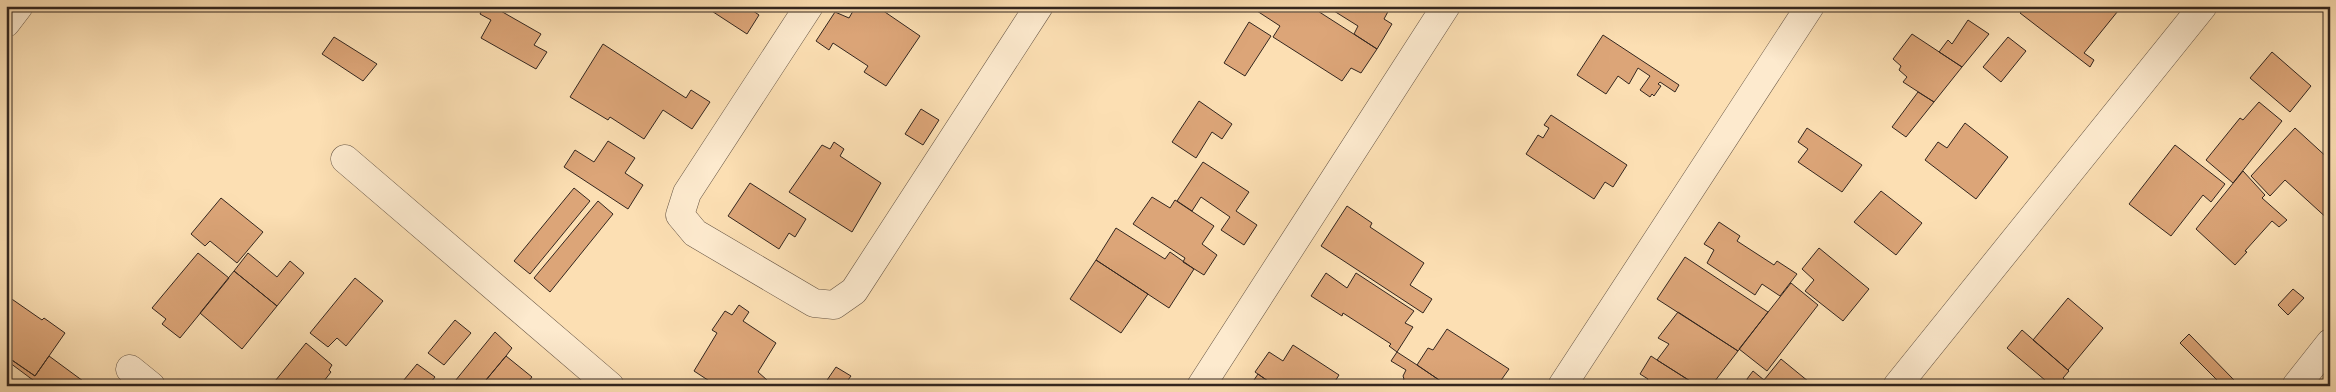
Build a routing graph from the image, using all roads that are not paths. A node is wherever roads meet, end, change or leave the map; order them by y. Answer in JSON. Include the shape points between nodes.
{"nodes":[{"id":1,"x":19,"y":6,"type":"edge"},
{"id":2,"x":809,"y":6,"type":"edge"},
{"id":3,"x":1039,"y":6,"type":"edge"},
{"id":4,"x":1446,"y":6,"type":"edge"},
{"id":5,"x":1810,"y":6,"type":"edge"},
{"id":6,"x":2203,"y":6,"type":"edge"},
{"id":7,"x":6,"y":23,"type":"edge"},
{"id":8,"x":345,"y":159,"type":"dead end"},
{"id":9,"x":2330,"y":343,"type":"edge"},
{"id":10,"x":130,"y":369,"type":"dead end"},
{"id":11,"x":151,"y":386,"type":"edge"},
{"id":12,"x":610,"y":386,"type":"edge"},
{"id":13,"x":1201,"y":386,"type":"edge"},
{"id":14,"x":1562,"y":386,"type":"edge"},
{"id":15,"x":1897,"y":386,"type":"edge"},
{"id":16,"x":2296,"y":386,"type":"edge"}],
"edges":[{"from":1,"to":7,"type":"street"},
{"from":2,"to":3,"type":"street","via":[[687,193],[680,215],[695,233],[814,303],[834,305],[854,291]]},
{"from":4,"to":13,"type":"street"},
{"from":5,"to":14,"type":"street"},
{"from":6,"to":15,"type":"street"},
{"from":8,"to":12,"type":"street"},
{"from":9,"to":16,"type":"street"},
{"from":10,"to":11,"type":"street"}]}
